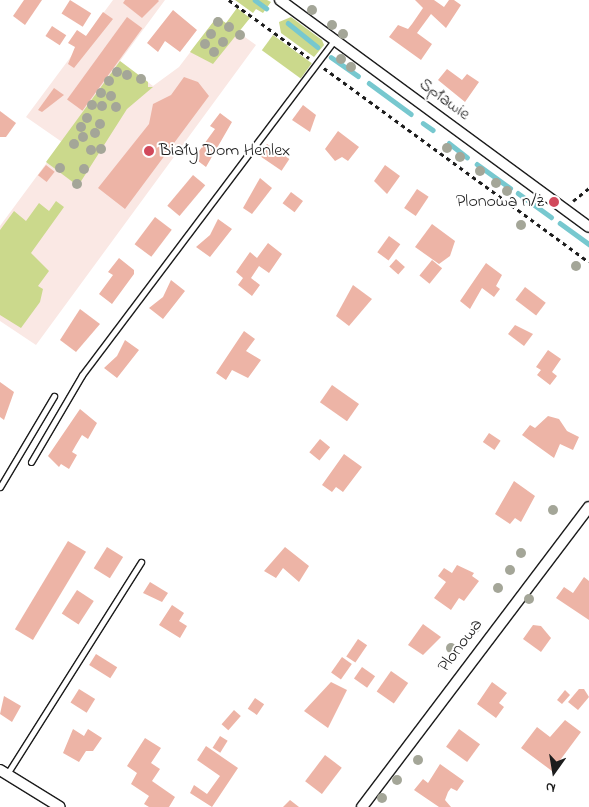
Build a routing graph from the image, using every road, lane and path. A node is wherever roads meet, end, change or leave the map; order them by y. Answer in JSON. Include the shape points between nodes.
{"nodes":[{"id":1,"x":229,"y":0,"type":"edge"},
{"id":2,"x":280,"y":0,"type":"edge"},
{"id":3,"x":334,"y":40,"type":"junction"},
{"id":4,"x":318,"y":64,"type":"junction"},
{"id":5,"x":589,"y":188,"type":"edge"},
{"id":6,"x":565,"y":209,"type":"junction"},
{"id":7,"x":589,"y":227,"type":"edge"},
{"id":8,"x":589,"y":262,"type":"edge"},
{"id":9,"x":54,"y":396,"type":"dead end"},
{"id":10,"x":31,"y":462,"type":"dead end"},
{"id":11,"x":0,"y":487,"type":"edge"},
{"id":12,"x":589,"y":507,"type":"edge"},
{"id":13,"x":141,"y":562,"type":"dead end"},
{"id":14,"x":4,"y":772,"type":"edge"},
{"id":15,"x":60,"y":807,"type":"edge"},
{"id":16,"x":362,"y":807,"type":"edge"}],
"edges":[{"from":1,"to":4,"type":"path"},
{"from":2,"to":3,"type":"street","name":"Spławie"},
{"from":3,"to":4,"type":"lane"},
{"from":3,"to":6,"type":"street","name":"Spławie"},
{"from":4,"to":8,"type":"path"},
{"from":4,"to":10,"type":"lane","via":[[82,375]]},
{"from":5,"to":6,"type":"path"},
{"from":6,"to":7,"type":"street","name":"Spławie"},
{"from":9,"to":11,"type":"lane"},
{"from":12,"to":16,"type":"street","name":"Plonowa"},
{"from":13,"to":14,"type":"lane"},
{"from":14,"to":15,"type":"street"}]}
